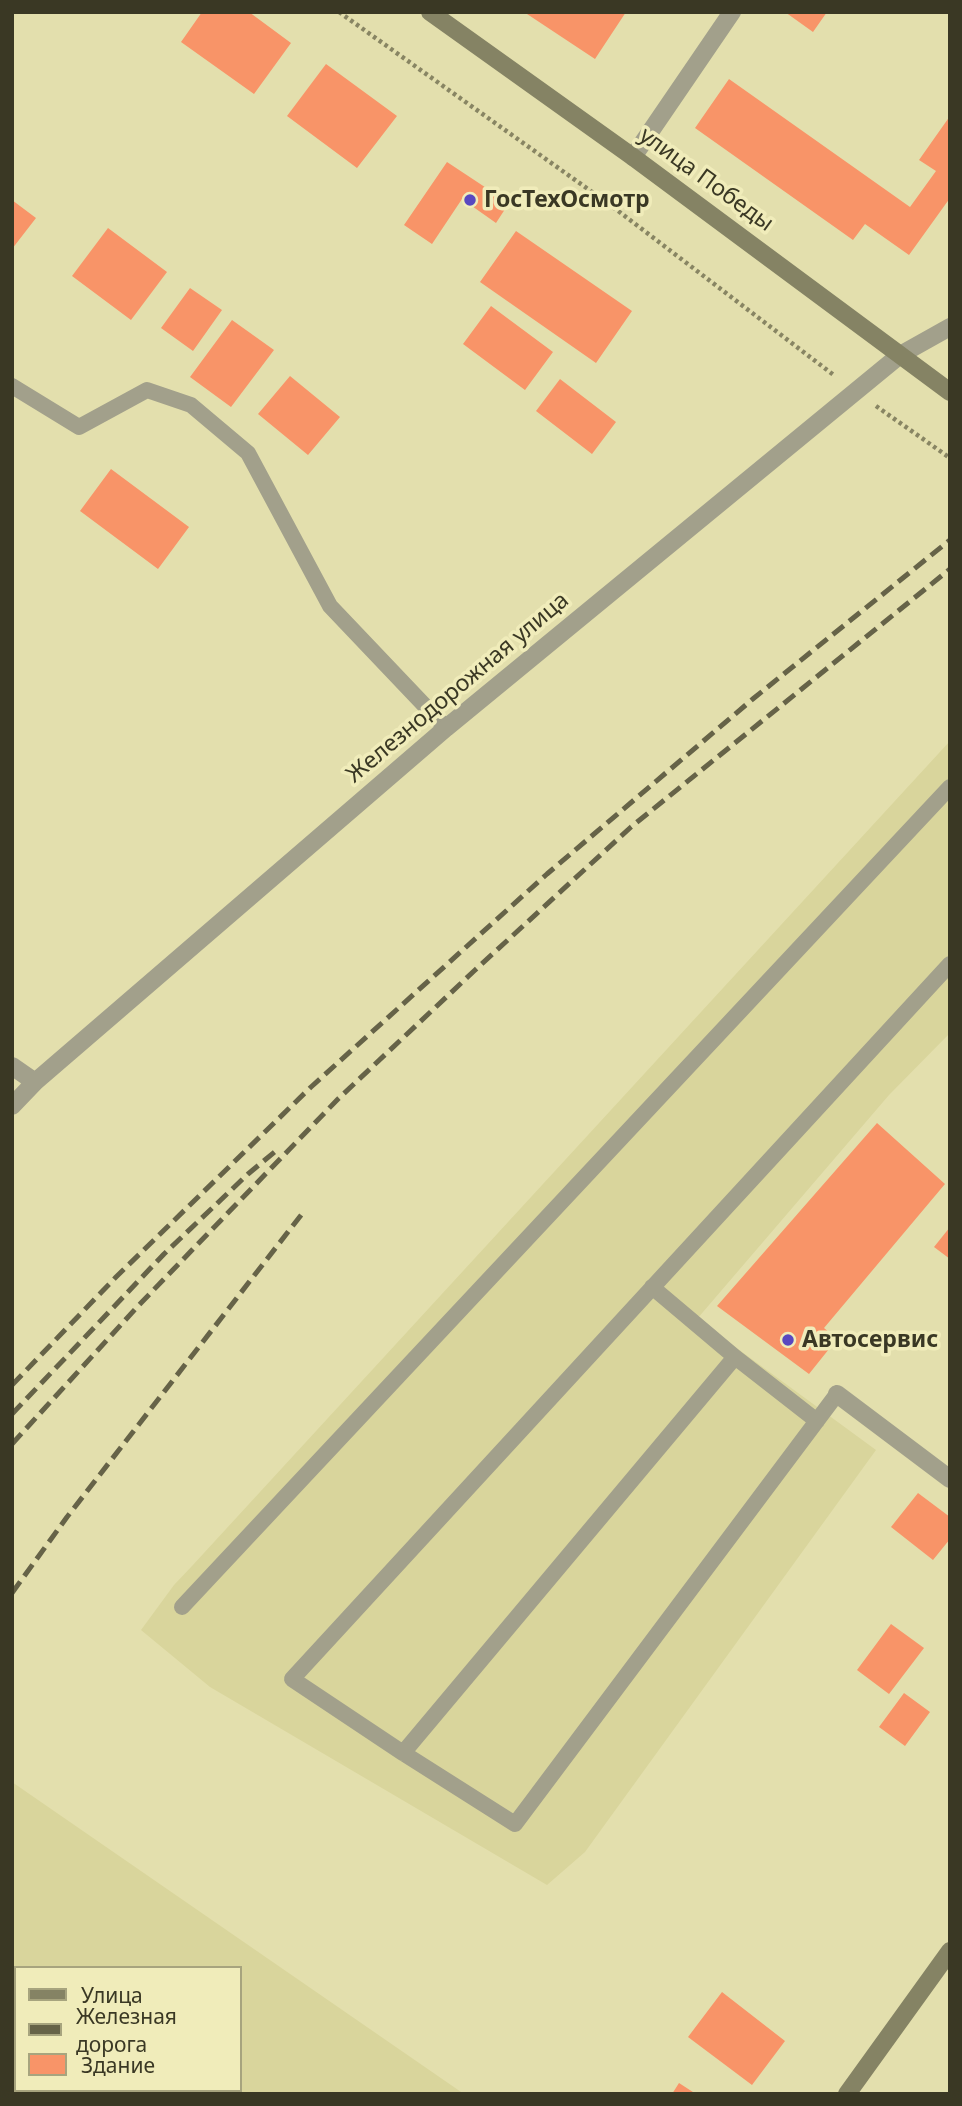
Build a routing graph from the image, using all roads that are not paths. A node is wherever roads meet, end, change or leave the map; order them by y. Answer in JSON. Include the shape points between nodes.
{"nodes":[{"id":1,"x":430,"y":12,"type":"edge"},
{"id":2,"x":732,"y":12,"type":"edge"},
{"id":3,"x":633,"y":157,"type":"junction"},
{"id":4,"x":950,"y":327,"type":"edge"},
{"id":5,"x":901,"y":355,"type":"junction"},
{"id":6,"x":12,"y":386,"type":"edge"},
{"id":7,"x":950,"y":392,"type":"edge"},
{"id":8,"x":446,"y":728,"type":"junction"},
{"id":9,"x":950,"y":787,"type":"edge"},
{"id":10,"x":950,"y":964,"type":"edge"},
{"id":11,"x":12,"y":1066,"type":"edge"},
{"id":12,"x":35,"y":1082,"type":"junction"},
{"id":13,"x":12,"y":1107,"type":"edge"},
{"id":14,"x":652,"y":1287,"type":"junction"},
{"id":15,"x":735,"y":1357,"type":"junction"},
{"id":16,"x":837,"y":1394,"type":"joint"},
{"id":17,"x":817,"y":1421,"type":"junction"},
{"id":18,"x":950,"y":1479,"type":"edge"},
{"id":19,"x":182,"y":1607,"type":"dead end"},
{"id":20,"x":403,"y":1753,"type":"junction"},
{"id":21,"x":950,"y":1951,"type":"edge"},
{"id":22,"x":847,"y":2094,"type":"edge"}],
"edges":[{"from":1,"to":3,"type":"street","name":"улица Победы"},
{"from":2,"to":3,"type":"street"},
{"from":3,"to":5,"type":"street","name":"улица Победы"},
{"from":4,"to":5,"type":"street","name":"Железнодорожная улица"},
{"from":5,"to":7,"type":"street","name":"улица Победы"},
{"from":5,"to":8,"type":"street","name":"Железнодорожная улица"},
{"from":6,"to":8,"type":"lane","via":[[79,427],[147,390],[191,405],[248,453],[330,606]]},
{"from":8,"to":12,"type":"street","name":"Железнодорожная улица"},
{"from":9,"to":19,"type":"lane"},
{"from":10,"to":14,"type":"lane"},
{"from":11,"to":12,"type":"street"},
{"from":12,"to":13,"type":"street","name":"Железнодорожная улица"},
{"from":14,"to":15,"type":"lane"},
{"from":14,"to":20,"type":"lane","via":[[292,1679]]},
{"from":15,"to":17,"type":"lane"},
{"from":15,"to":20,"type":"lane"},
{"from":16,"to":17,"type":"lane"},
{"from":16,"to":18,"type":"street"},
{"from":17,"to":20,"type":"lane","via":[[515,1824]]},
{"from":21,"to":22,"type":"street"}]}
